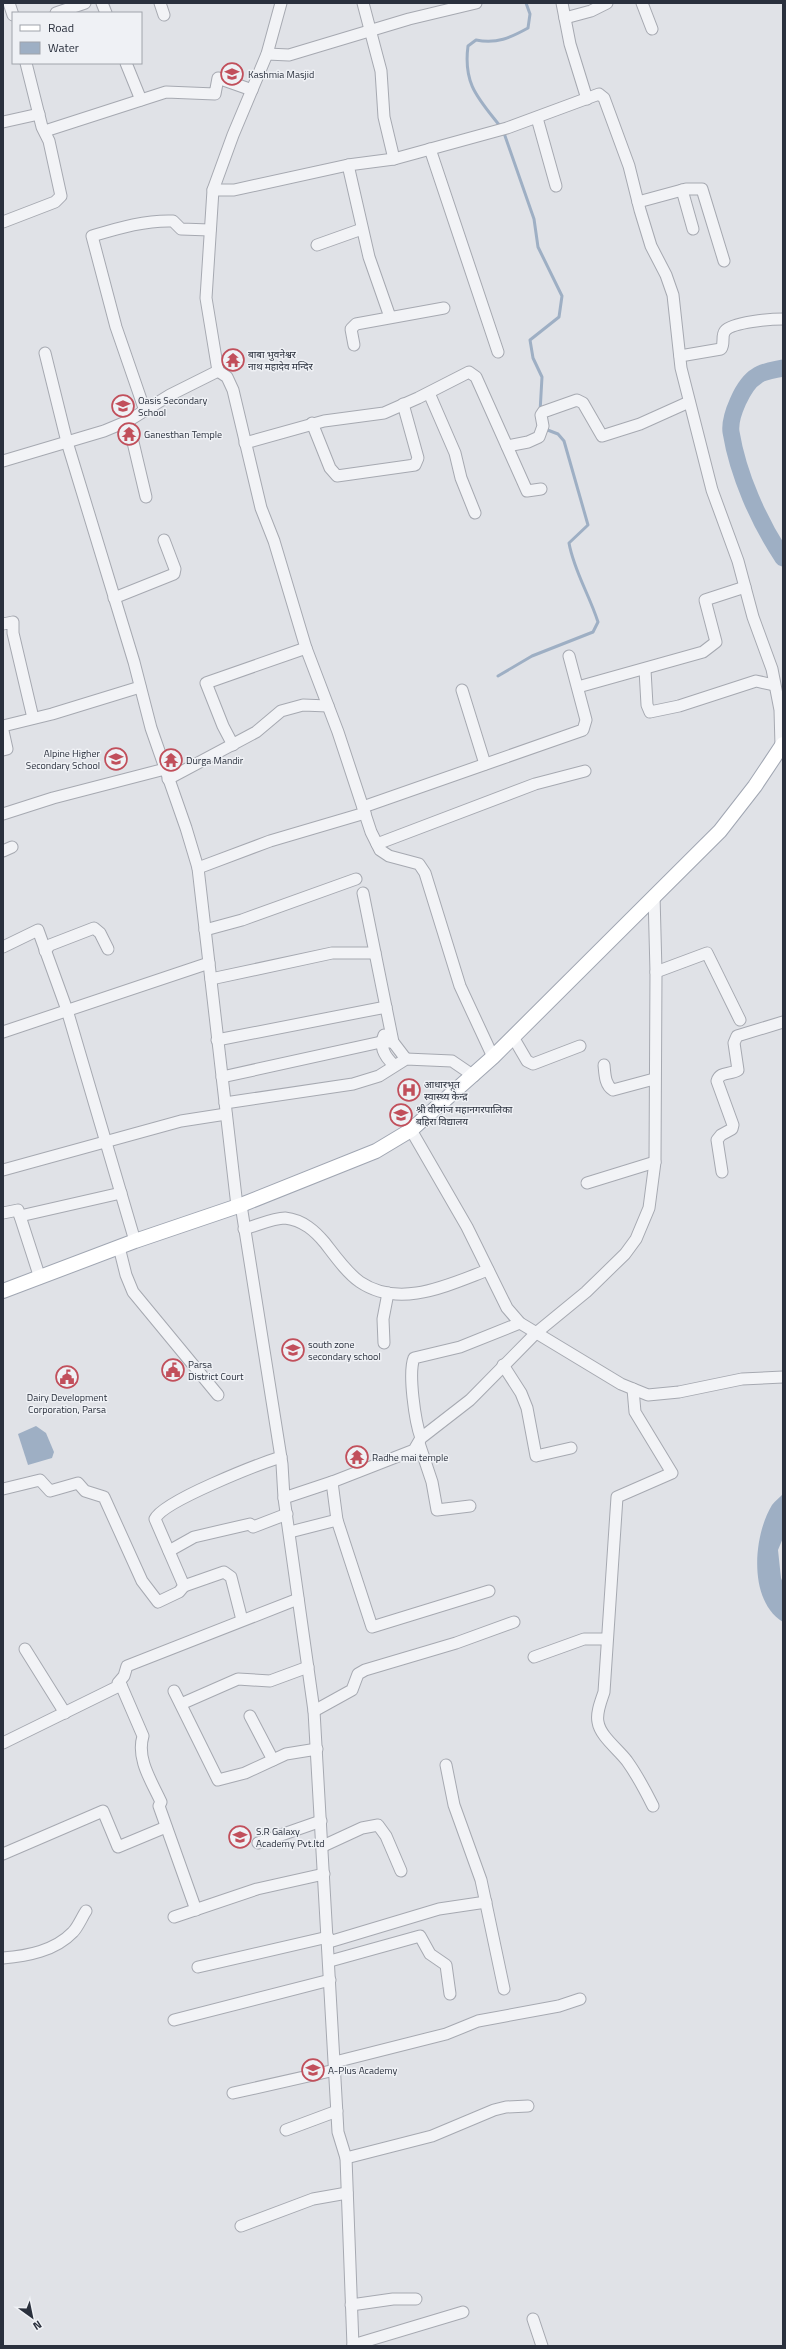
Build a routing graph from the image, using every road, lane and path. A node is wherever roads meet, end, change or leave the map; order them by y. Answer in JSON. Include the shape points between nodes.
{"nodes":[{"id":1,"x":85,"y":3,"type":"edge"},
{"id":2,"x":160,"y":3,"type":"edge"},
{"id":3,"x":281,"y":3,"type":"edge"},
{"id":4,"x":364,"y":3,"type":"edge"},
{"id":5,"x":476,"y":3,"type":"edge"},
{"id":6,"x":562,"y":3,"type":"edge"},
{"id":7,"x":607,"y":3,"type":"edge"},
{"id":8,"x":642,"y":3,"type":"edge"},
{"id":9,"x":59,"y":12,"type":"edge"},
{"id":10,"x":164,"y":15,"type":"dead end"},
{"id":11,"x":565,"y":18,"type":"junction"},
{"id":12,"x":652,"y":29,"type":"dead end"},
{"id":13,"x":371,"y":30,"type":"junction"},
{"id":14,"x":267,"y":54,"type":"junction"},
{"id":15,"x":26,"y":64,"type":"edge"},
{"id":16,"x":126,"y":64,"type":"edge"},
{"id":17,"x":252,"y":90,"type":"junction"},
{"id":18,"x":588,"y":99,"type":"junction"},
{"id":19,"x":141,"y":100,"type":"junction"},
{"id":20,"x":39,"y":114,"type":"junction"},
{"id":21,"x":537,"y":118,"type":"junction"},
{"id":22,"x":3,"y":122,"type":"edge"},
{"id":23,"x":45,"y":131,"type":"junction"},
{"id":24,"x":430,"y":149,"type":"junction"},
{"id":25,"x":394,"y":159,"type":"junction"},
{"id":26,"x":348,"y":165,"type":"junction"},
{"id":27,"x":556,"y":186,"type":"dead end"},
{"id":28,"x":213,"y":190,"type":"junction"},
{"id":29,"x":682,"y":190,"type":"junction"},
{"id":30,"x":638,"y":202,"type":"junction"},
{"id":31,"x":3,"y":222,"type":"edge"},
{"id":32,"x":362,"y":229,"type":"junction"},
{"id":33,"x":693,"y":229,"type":"dead end"},
{"id":34,"x":210,"y":230,"type":"junction"},
{"id":35,"x":317,"y":245,"type":"dead end"},
{"id":36,"x":724,"y":261,"type":"dead end"},
{"id":37,"x":444,"y":308,"type":"dead end"},
{"id":38,"x":390,"y":318,"type":"junction"},
{"id":39,"x":783,"y":319,"type":"edge"},
{"id":40,"x":354,"y":345,"type":"dead end"},
{"id":41,"x":498,"y":352,"type":"dead end"},
{"id":42,"x":45,"y":353,"type":"dead end"},
{"id":43,"x":680,"y":356,"type":"junction"},
{"id":44,"x":218,"y":371,"type":"junction"},
{"id":45,"x":429,"y":393,"type":"junction"},
{"id":46,"x":690,"y":402,"type":"junction"},
{"id":47,"x":403,"y":404,"type":"junction"},
{"id":48,"x":145,"y":411,"type":"junction"},
{"id":49,"x":128,"y":421,"type":"junction"},
{"id":50,"x":312,"y":423,"type":"junction"},
{"id":51,"x":67,"y":442,"type":"junction"},
{"id":52,"x":245,"y":443,"type":"junction"},
{"id":53,"x":507,"y":446,"type":"junction"},
{"id":54,"x":3,"y":461,"type":"edge"},
{"id":55,"x":541,"y":489,"type":"dead end"},
{"id":56,"x":146,"y":497,"type":"dead end"},
{"id":57,"x":475,"y":513,"type":"dead end"},
{"id":58,"x":164,"y":540,"type":"dead end"},
{"id":59,"x":745,"y":587,"type":"junction"},
{"id":60,"x":114,"y":598,"type":"junction"},
{"id":61,"x":3,"y":624,"type":"edge"},
{"id":62,"x":306,"y":648,"type":"junction"},
{"id":63,"x":570,"y":656,"type":"dead end"},
{"id":64,"x":645,"y":670,"type":"junction"},
{"id":65,"x":774,"y":685,"type":"junction"},
{"id":66,"x":578,"y":687,"type":"junction"},
{"id":67,"x":140,"y":688,"type":"junction"},
{"id":68,"x":462,"y":690,"type":"dead end"},
{"id":69,"x":328,"y":706,"type":"junction"},
{"id":70,"x":33,"y":718,"type":"junction"},
{"id":71,"x":3,"y":726,"type":"edge"},
{"id":72,"x":3,"y":731,"type":"edge"},
{"id":73,"x":233,"y":745,"type":"junction"},
{"id":74,"x":782,"y":745,"type":"edge"},
{"id":75,"x":3,"y":750,"type":"edge"},
{"id":76,"x":485,"y":764,"type":"junction"},
{"id":77,"x":585,"y":771,"type":"dead end"},
{"id":78,"x":166,"y":774,"type":"junction"},
{"id":79,"x":364,"y":810,"type":"junction"},
{"id":80,"x":3,"y":814,"type":"edge"},
{"id":81,"x":377,"y":844,"type":"junction"},
{"id":82,"x":198,"y":868,"type":"junction"},
{"id":83,"x":356,"y":879,"type":"dead end"},
{"id":84,"x":363,"y":893,"type":"dead end"},
{"id":85,"x":654,"y":895,"type":"junction"},
{"id":86,"x":205,"y":930,"type":"junction"},
{"id":87,"x":3,"y":947,"type":"edge"},
{"id":88,"x":108,"y":949,"type":"dead end"},
{"id":89,"x":45,"y":951,"type":"junction"},
{"id":90,"x":375,"y":953,"type":"junction"},
{"id":91,"x":209,"y":963,"type":"junction"},
{"id":92,"x":656,"y":972,"type":"junction"},
{"id":93,"x":211,"y":979,"type":"junction"},
{"id":94,"x":386,"y":1007,"type":"junction"},
{"id":95,"x":67,"y":1010,"type":"junction"},
{"id":96,"x":740,"y":1020,"type":"dead end"},
{"id":97,"x":389,"y":1021,"type":"junction"},
{"id":98,"x":783,"y":1022,"type":"edge"},
{"id":99,"x":3,"y":1032,"type":"edge"},
{"id":100,"x":513,"y":1037,"type":"junction"},
{"id":101,"x":217,"y":1040,"type":"junction"},
{"id":102,"x":381,"y":1042,"type":"junction"},
{"id":103,"x":393,"y":1042,"type":"junction"},
{"id":104,"x":580,"y":1046,"type":"dead end"},
{"id":105,"x":493,"y":1057,"type":"junction"},
{"id":106,"x":406,"y":1058,"type":"junction"},
{"id":107,"x":394,"y":1065,"type":"junction"},
{"id":108,"x":604,"y":1065,"type":"dead end"},
{"id":109,"x":474,"y":1076,"type":"junction"},
{"id":110,"x":222,"y":1077,"type":"junction"},
{"id":111,"x":654,"y":1079,"type":"junction"},
{"id":112,"x":226,"y":1108,"type":"junction"},
{"id":113,"x":411,"y":1130,"type":"junction"},
{"id":114,"x":106,"y":1140,"type":"junction"},
{"id":115,"x":654,"y":1162,"type":"junction"},
{"id":116,"x":3,"y":1170,"type":"edge"},
{"id":117,"x":722,"y":1172,"type":"dead end"},
{"id":118,"x":587,"y":1183,"type":"dead end"},
{"id":119,"x":121,"y":1193,"type":"junction"},
{"id":120,"x":239,"y":1206,"type":"junction"},
{"id":121,"x":3,"y":1213,"type":"edge"},
{"id":122,"x":20,"y":1216,"type":"junction"},
{"id":123,"x":244,"y":1229,"type":"junction"},
{"id":124,"x":135,"y":1241,"type":"junction"},
{"id":125,"x":119,"y":1248,"type":"junction"},
{"id":126,"x":488,"y":1270,"type":"junction"},
{"id":127,"x":40,"y":1278,"type":"junction"},
{"id":128,"x":3,"y":1291,"type":"edge"},
{"id":129,"x":388,"y":1293,"type":"junction"},
{"id":130,"x":520,"y":1323,"type":"junction"},
{"id":131,"x":536,"y":1333,"type":"junction"},
{"id":132,"x":384,"y":1343,"type":"dead end"},
{"id":133,"x":503,"y":1365,"type":"junction"},
{"id":134,"x":783,"y":1376,"type":"edge"},
{"id":135,"x":632,"y":1389,"type":"junction"},
{"id":136,"x":218,"y":1395,"type":"dead end"},
{"id":137,"x":420,"y":1440,"type":"junction"},
{"id":138,"x":571,"y":1448,"type":"dead end"},
{"id":139,"x":281,"y":1457,"type":"junction"},
{"id":140,"x":332,"y":1482,"type":"junction"},
{"id":141,"x":3,"y":1489,"type":"edge"},
{"id":142,"x":284,"y":1498,"type":"junction"},
{"id":143,"x":470,"y":1506,"type":"dead end"},
{"id":144,"x":287,"y":1514,"type":"junction"},
{"id":145,"x":337,"y":1520,"type":"junction"},
{"id":146,"x":290,"y":1532,"type":"junction"},
{"id":147,"x":169,"y":1552,"type":"junction"},
{"id":148,"x":184,"y":1586,"type":"junction"},
{"id":149,"x":490,"y":1591,"type":"dead end"},
{"id":150,"x":298,"y":1599,"type":"junction"},
{"id":151,"x":242,"y":1620,"type":"junction"},
{"id":152,"x":514,"y":1622,"type":"dead end"},
{"id":153,"x":606,"y":1639,"type":"junction"},
{"id":154,"x":25,"y":1649,"type":"dead end"},
{"id":155,"x":534,"y":1657,"type":"dead end"},
{"id":156,"x":308,"y":1668,"type":"junction"},
{"id":157,"x":121,"y":1685,"type":"junction"},
{"id":158,"x":174,"y":1690,"type":"dead end"},
{"id":159,"x":181,"y":1704,"type":"junction"},
{"id":160,"x":314,"y":1711,"type":"junction"},
{"id":161,"x":65,"y":1713,"type":"junction"},
{"id":162,"x":250,"y":1716,"type":"dead end"},
{"id":163,"x":3,"y":1743,"type":"edge"},
{"id":164,"x":317,"y":1749,"type":"junction"},
{"id":165,"x":273,"y":1760,"type":"junction"},
{"id":166,"x":446,"y":1765,"type":"dead end"},
{"id":167,"x":653,"y":1806,"type":"dead end"},
{"id":168,"x":321,"y":1821,"type":"junction"},
{"id":169,"x":166,"y":1827,"type":"junction"},
{"id":170,"x":258,"y":1843,"type":"dead end"},
{"id":171,"x":323,"y":1846,"type":"junction"},
{"id":172,"x":3,"y":1854,"type":"edge"},
{"id":173,"x":400,"y":1871,"type":"dead end"},
{"id":174,"x":324,"y":1874,"type":"junction"},
{"id":175,"x":486,"y":1902,"type":"junction"},
{"id":176,"x":196,"y":1910,"type":"junction"},
{"id":177,"x":86,"y":1911,"type":"dead end"},
{"id":178,"x":174,"y":1917,"type":"dead end"},
{"id":179,"x":328,"y":1940,"type":"junction"},
{"id":180,"x":3,"y":1958,"type":"edge"},
{"id":181,"x":330,"y":1961,"type":"junction"},
{"id":182,"x":198,"y":1967,"type":"dead end"},
{"id":183,"x":330,"y":1980,"type":"junction"},
{"id":184,"x":504,"y":1989,"type":"dead end"},
{"id":185,"x":450,"y":1994,"type":"dead end"},
{"id":186,"x":580,"y":1999,"type":"dead end"},
{"id":187,"x":174,"y":2020,"type":"dead end"},
{"id":188,"x":335,"y":2066,"type":"junction"},
{"id":189,"x":233,"y":2093,"type":"dead end"},
{"id":190,"x":528,"y":2106,"type":"dead end"},
{"id":191,"x":337,"y":2111,"type":"junction"},
{"id":192,"x":286,"y":2130,"type":"dead end"},
{"id":193,"x":346,"y":2158,"type":"junction"},
{"id":194,"x":347,"y":2193,"type":"junction"},
{"id":195,"x":241,"y":2226,"type":"dead end"},
{"id":196,"x":416,"y":2299,"type":"dead end"},
{"id":197,"x":351,"y":2305,"type":"junction"},
{"id":198,"x":463,"y":2312,"type":"dead end"},
{"id":199,"x":533,"y":2319,"type":"dead end"},
{"id":200,"x":353,"y":2345,"type":"edge"},
{"id":201,"x":542,"y":2346,"type":"edge"}],
"edges":[{"from":1,"to":9,"type":"street"},
{"from":2,"to":10,"type":"street"},
{"from":3,"to":14,"type":"street"},
{"from":4,"to":13,"type":"street"},
{"from":5,"to":13,"type":"street"},
{"from":6,"to":11,"type":"street"},
{"from":7,"to":11,"type":"street","via":[[591,11]]},
{"from":8,"to":12,"type":"street"},
{"from":11,"to":18,"type":"street","via":[[570,44]]},
{"from":13,"to":14,"type":"street","via":[[289,55]]},
{"from":13,"to":25,"type":"street","via":[[381,71],[384,117]]},
{"from":14,"to":17,"type":"street"},
{"from":15,"to":20,"type":"street"},
{"from":16,"to":19,"type":"street"},
{"from":17,"to":19,"type":"street","via":[[218,78],[215,94],[166,92]]},
{"from":17,"to":28,"type":"street"},
{"from":18,"to":21,"type":"street"},
{"from":18,"to":30,"type":"street","via":[[600,94],[608,102]]},
{"from":19,"to":23,"type":"street"},
{"from":20,"to":22,"type":"street"},
{"from":20,"to":23,"type":"street"},
{"from":21,"to":24,"type":"street"},
{"from":21,"to":27,"type":"street"},
{"from":23,"to":31,"type":"street","via":[[62,196],[55,202]]},
{"from":24,"to":25,"type":"street"},
{"from":24,"to":41,"type":"street"},
{"from":25,"to":26,"type":"street"},
{"from":26,"to":28,"type":"street","via":[[234,190]]},
{"from":26,"to":32,"type":"street"},
{"from":28,"to":34,"type":"street"},
{"from":29,"to":30,"type":"street"},
{"from":29,"to":33,"type":"street"},
{"from":29,"to":36,"type":"street","via":[[699,188],[704,192]]},
{"from":30,"to":43,"type":"street","via":[[651,246],[673,295]]},
{"from":32,"to":35,"type":"street"},
{"from":32,"to":38,"type":"street"},
{"from":34,"to":44,"type":"street","via":[[206,298]]},
{"from":34,"to":48,"type":"street","via":[[181,229],[173,221],[162,221],[136,224],[92,236],[116,327]]},
{"from":37,"to":38,"type":"street"},
{"from":38,"to":40,"type":"street","via":[[353,326]]},
{"from":39,"to":43,"type":"street","via":[[767,319],[730,327],[723,335],[721,349]]},
{"from":42,"to":51,"type":"street"},
{"from":43,"to":46,"type":"street"},
{"from":44,"to":48,"type":"street","via":[[170,395]]},
{"from":44,"to":52,"type":"street","via":[[227,377],[233,390]]},
{"from":45,"to":47,"type":"street"},
{"from":45,"to":53,"type":"street","via":[[469,372],[473,373]]},
{"from":45,"to":57,"type":"street","via":[[455,453],[461,478]]},
{"from":46,"to":53,"type":"street","via":[[640,424],[602,436],[583,403],[577,400],[543,412],[543,426],[539,437]]},
{"from":46,"to":59,"type":"street","via":[[712,490]]},
{"from":47,"to":50,"type":"street","via":[[384,413]]},
{"from":47,"to":50,"type":"street","via":[[418,458],[415,465],[337,476],[330,468]]},
{"from":48,"to":49,"type":"street"},
{"from":49,"to":51,"type":"street"},
{"from":49,"to":56,"type":"street"},
{"from":50,"to":52,"type":"street"},
{"from":51,"to":54,"type":"street"},
{"from":51,"to":60,"type":"street"},
{"from":52,"to":62,"type":"street","via":[[261,508],[274,541]]},
{"from":53,"to":55,"type":"street","via":[[527,491]]},
{"from":58,"to":60,"type":"street","via":[[175,569],[174,574]]},
{"from":59,"to":64,"type":"street","via":[[705,600],[716,642],[694,656]]},
{"from":59,"to":65,"type":"street","via":[[772,669]]},
{"from":60,"to":67,"type":"street"},
{"from":61,"to":70,"type":"street","via":[[13,622],[13,633]]},
{"from":62,"to":69,"type":"street"},
{"from":62,"to":73,"type":"street","via":[[206,683],[222,726]]},
{"from":63,"to":66,"type":"street"},
{"from":64,"to":65,"type":"street","via":[[647,705],[650,712],[679,706],[756,681]]},
{"from":64,"to":66,"type":"street"},
{"from":65,"to":74,"type":"street","via":[[780,710]]},
{"from":66,"to":76,"type":"street","via":[[586,720],[583,730]]},
{"from":67,"to":70,"type":"street"},
{"from":67,"to":78,"type":"street"},
{"from":68,"to":76,"type":"street"},
{"from":69,"to":73,"type":"street","via":[[302,705],[281,710],[256,732]]},
{"from":69,"to":79,"type":"street"},
{"from":70,"to":71,"type":"street"},
{"from":72,"to":75,"type":"street","via":[[7,749]]},
{"from":73,"to":78,"type":"street"},
{"from":74,"to":85,"type":"main road","via":[[755,786],[720,831]]},
{"from":76,"to":79,"type":"street"},
{"from":77,"to":81,"type":"street","via":[[535,784]]},
{"from":78,"to":80,"type":"street"},
{"from":78,"to":82,"type":"street"},
{"from":79,"to":81,"type":"street"},
{"from":79,"to":82,"type":"street","via":[[270,840]]},
{"from":81,"to":105,"type":"street","via":[[380,850],[389,856],[419,864],[425,873],[460,986]]},
{"from":82,"to":86,"type":"street"},
{"from":83,"to":86,"type":"street","via":[[242,920]]},
{"from":84,"to":90,"type":"street"},
{"from":85,"to":92,"type":"street"},
{"from":85,"to":100,"type":"main road"},
{"from":86,"to":91,"type":"street"},
{"from":87,"to":89,"type":"street","via":[[38,930]]},
{"from":88,"to":89,"type":"street","via":[[100,933],[94,928],[50,946]]},
{"from":89,"to":95,"type":"street"},
{"from":90,"to":93,"type":"street","via":[[332,953]]},
{"from":90,"to":94,"type":"street"},
{"from":91,"to":93,"type":"street"},
{"from":91,"to":95,"type":"street"},
{"from":92,"to":96,"type":"street","via":[[707,953]]},
{"from":92,"to":111,"type":"street"},
{"from":93,"to":101,"type":"street"},
{"from":94,"to":97,"type":"street"},
{"from":94,"to":101,"type":"street"},
{"from":95,"to":99,"type":"street"},
{"from":95,"to":114,"type":"street"},
{"from":97,"to":102,"type":"street"},
{"from":97,"to":103,"type":"street"},
{"from":98,"to":117,"type":"street","via":[[734,1039],[738,1070],[718,1077],[717,1082],[733,1125],[732,1130],[717,1140]]},
{"from":100,"to":104,"type":"street","via":[[527,1061],[533,1064]]},
{"from":100,"to":105,"type":"main road"},
{"from":101,"to":110,"type":"street"},
{"from":102,"to":103,"type":"street"},
{"from":102,"to":107,"type":"street","via":[[386,1058]]},
{"from":102,"to":110,"type":"street"},
{"from":103,"to":106,"type":"street"},
{"from":105,"to":109,"type":"main road"},
{"from":106,"to":107,"type":"street"},
{"from":106,"to":109,"type":"street","via":[[452,1061]]},
{"from":107,"to":112,"type":"street","via":[[379,1076],[353,1084]]},
{"from":108,"to":111,"type":"street","via":[[606,1080],[609,1088],[613,1090]]},
{"from":109,"to":113,"type":"main road"},
{"from":110,"to":112,"type":"street"},
{"from":111,"to":115,"type":"street"},
{"from":112,"to":114,"type":"street"},
{"from":112,"to":120,"type":"street"},
{"from":113,"to":120,"type":"main road","via":[[376,1151]]},
{"from":113,"to":126,"type":"street"},
{"from":114,"to":116,"type":"street"},
{"from":114,"to":119,"type":"street"},
{"from":115,"to":118,"type":"street"},
{"from":115,"to":131,"type":"street","via":[[649,1208],[636,1239],[625,1254],[586,1292]]},
{"from":119,"to":122,"type":"street"},
{"from":119,"to":124,"type":"street"},
{"from":120,"to":123,"type":"street"},
{"from":120,"to":124,"type":"main road"},
{"from":121,"to":122,"type":"street","via":[[18,1210]]},
{"from":122,"to":127,"type":"street"},
{"from":123,"to":129,"type":"street","via":[[284,1218],[300,1222],[315,1230],[360,1281]]},
{"from":123,"to":139,"type":"street"},
{"from":124,"to":125,"type":"main road"},
{"from":125,"to":127,"type":"main road"},
{"from":125,"to":136,"type":"street","via":[[133,1292]]},
{"from":126,"to":129,"type":"street","via":[[439,1290],[416,1294]]},
{"from":126,"to":130,"type":"street","via":[[507,1308]]},
{"from":127,"to":128,"type":"main road"},
{"from":129,"to":132,"type":"street"},
{"from":130,"to":131,"type":"street"},
{"from":130,"to":137,"type":"street","via":[[460,1348],[414,1358],[411,1368],[413,1404]]},
{"from":131,"to":133,"type":"street"},
{"from":131,"to":135,"type":"street"},
{"from":133,"to":137,"type":"street","via":[[470,1400]]},
{"from":133,"to":138,"type":"street","via":[[522,1393],[536,1456]]},
{"from":134,"to":135,"type":"street","via":[[648,1395]]},
{"from":135,"to":153,"type":"street","via":[[635,1412],[672,1473],[617,1498]]},
{"from":137,"to":140,"type":"street","via":[[414,1450]]},
{"from":137,"to":143,"type":"street","via":[[437,1510]]},
{"from":139,"to":142,"type":"street"},
{"from":139,"to":147,"type":"street","via":[[251,1466],[173,1503],[157,1515],[155,1519]]},
{"from":140,"to":142,"type":"street"},
{"from":140,"to":145,"type":"street"},
{"from":141,"to":148,"type":"street","via":[[40,1480],[50,1491],[78,1483],[85,1491],[104,1497],[142,1581],[158,1602],[179,1592]]},
{"from":142,"to":144,"type":"street"},
{"from":144,"to":146,"type":"street"},
{"from":144,"to":147,"type":"street","via":[[253,1527],[250,1524],[194,1537]]},
{"from":145,"to":146,"type":"street"},
{"from":145,"to":149,"type":"street","via":[[372,1627]]},
{"from":146,"to":150,"type":"street"},
{"from":147,"to":148,"type":"street"},
{"from":148,"to":151,"type":"street","via":[[224,1572],[231,1577]]},
{"from":150,"to":151,"type":"street"},
{"from":150,"to":156,"type":"street"},
{"from":151,"to":157,"type":"street","via":[[127,1666],[124,1676],[118,1683]]},
{"from":152,"to":160,"type":"street","via":[[456,1643],[364,1670],[358,1674],[352,1690]]},
{"from":153,"to":155,"type":"street","via":[[584,1639]]},
{"from":153,"to":167,"type":"street","via":[[604,1692],[597,1721],[601,1734],[611,1741],[640,1779]]},
{"from":154,"to":161,"type":"street"},
{"from":156,"to":159,"type":"street","via":[[270,1681],[238,1679]]},
{"from":156,"to":160,"type":"street"},
{"from":157,"to":161,"type":"street"},
{"from":157,"to":169,"type":"street","via":[[143,1736],[140,1745],[141,1757],[162,1802],[159,1806]]},
{"from":158,"to":159,"type":"street"},
{"from":159,"to":165,"type":"street","via":[[218,1780],[245,1773]]},
{"from":160,"to":164,"type":"street"},
{"from":161,"to":163,"type":"street"},
{"from":162,"to":165,"type":"street"},
{"from":164,"to":165,"type":"street","via":[[286,1754]]},
{"from":164,"to":168,"type":"street"},
{"from":166,"to":175,"type":"street","via":[[454,1804],[481,1880]]},
{"from":168,"to":170,"type":"street"},
{"from":168,"to":171,"type":"street"},
{"from":169,"to":172,"type":"street","via":[[118,1847],[103,1811]]},
{"from":169,"to":176,"type":"street"},
{"from":171,"to":173,"type":"street","via":[[362,1828],[378,1825],[386,1836]]},
{"from":171,"to":174,"type":"street"},
{"from":174,"to":176,"type":"street","via":[[257,1889]]},
{"from":174,"to":179,"type":"street"},
{"from":175,"to":179,"type":"street","via":[[439,1909]]},
{"from":175,"to":184,"type":"street"},
{"from":176,"to":178,"type":"street"},
{"from":177,"to":180,"type":"street","via":[[73,1932],[58,1943],[37,1954]]},
{"from":179,"to":181,"type":"street"},
{"from":179,"to":182,"type":"street"},
{"from":181,"to":183,"type":"street"},
{"from":181,"to":185,"type":"street","via":[[420,1936],[430,1954],[446,1965]]},
{"from":183,"to":187,"type":"street"},
{"from":183,"to":188,"type":"street"},
{"from":186,"to":188,"type":"street","via":[[558,2006],[478,2021],[446,2034]]},
{"from":188,"to":189,"type":"street"},
{"from":188,"to":191,"type":"street"},
{"from":190,"to":193,"type":"street","via":[[494,2110],[432,2136]]},
{"from":191,"to":192,"type":"street"},
{"from":191,"to":193,"type":"street","via":[[338,2132]]},
{"from":193,"to":194,"type":"street"},
{"from":194,"to":195,"type":"street","via":[[314,2199]]},
{"from":194,"to":197,"type":"street"},
{"from":196,"to":197,"type":"street","via":[[393,2299]]},
{"from":197,"to":200,"type":"street"},
{"from":198,"to":200,"type":"street"},
{"from":199,"to":201,"type":"street"}]}
